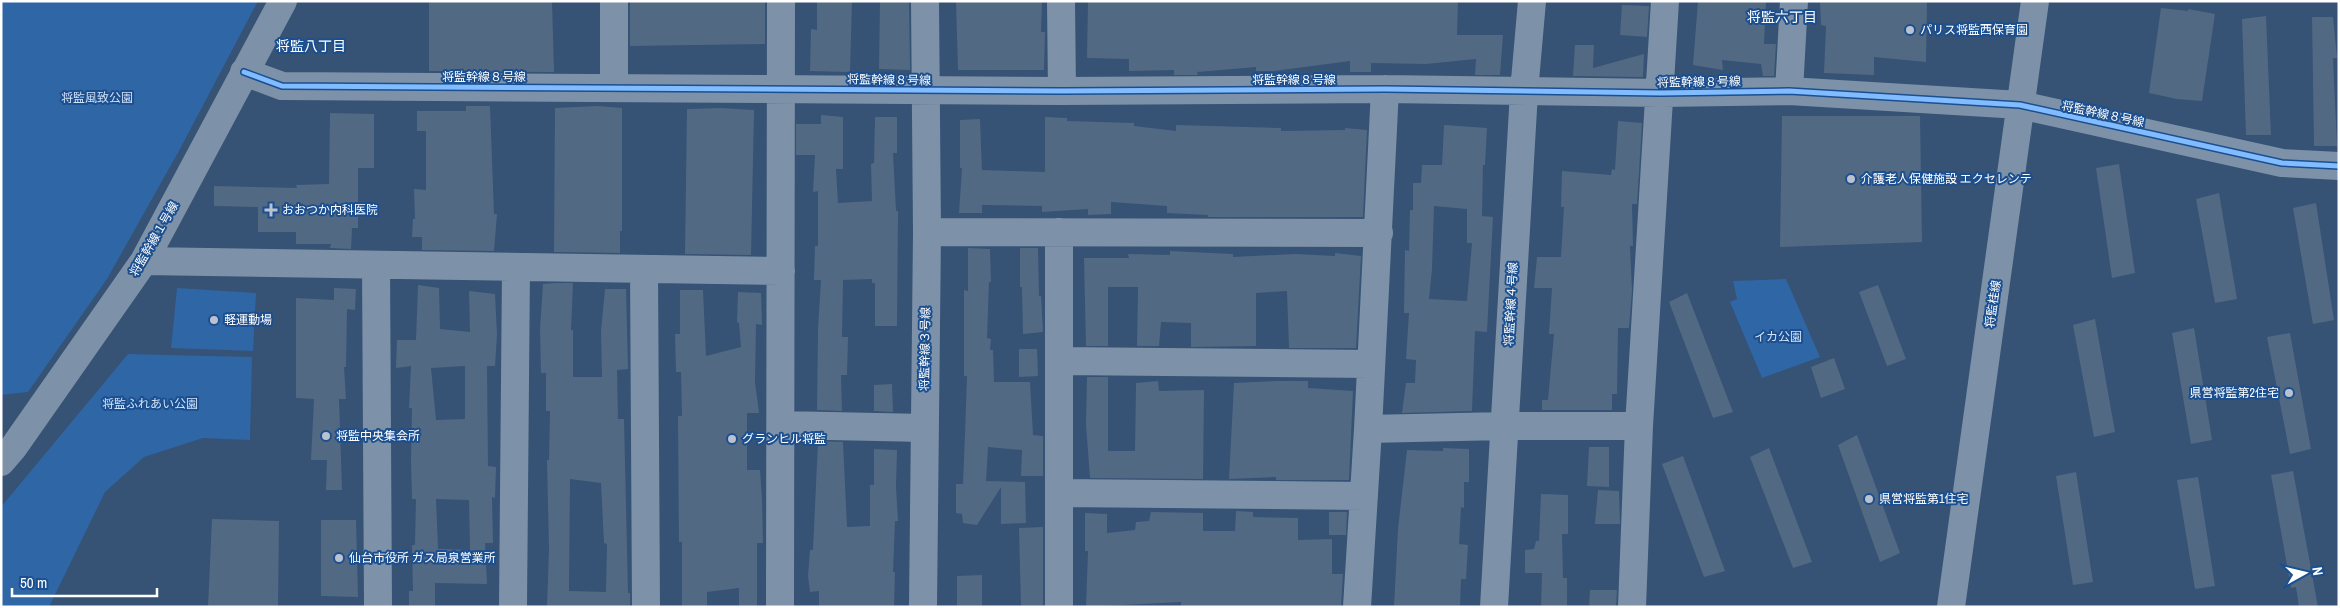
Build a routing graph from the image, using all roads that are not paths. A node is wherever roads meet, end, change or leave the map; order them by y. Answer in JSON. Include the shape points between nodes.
{"nodes":[{"id":1,"x":282,"y":1,"type":"edge"},
{"id":2,"x":614,"y":1,"type":"edge"},
{"id":3,"x":781,"y":1,"type":"edge"},
{"id":4,"x":925,"y":1,"type":"edge"},
{"id":5,"x":1061,"y":1,"type":"edge"},
{"id":6,"x":1532,"y":1,"type":"edge"},
{"id":7,"x":1665,"y":1,"type":"edge"},
{"id":8,"x":1794,"y":1,"type":"edge"},
{"id":9,"x":2035,"y":1,"type":"edge"},
{"id":10,"x":244,"y":72,"type":"junction"},
{"id":11,"x":614,"y":88,"type":"junction"},
{"id":12,"x":781,"y":88,"type":"junction"},
{"id":13,"x":1385,"y":89,"type":"junction"},
{"id":14,"x":925,"y":90,"type":"junction"},
{"id":15,"x":1062,"y":91,"type":"junction"},
{"id":16,"x":1789,"y":91,"type":"junction"},
{"id":17,"x":1524,"y":92,"type":"junction"},
{"id":18,"x":1661,"y":93,"type":"junction"},
{"id":19,"x":2020,"y":105,"type":"junction"},
{"id":20,"x":2339,"y":166,"type":"edge"},
{"id":21,"x":927,"y":232,"type":"junction"},
{"id":22,"x":1059,"y":232,"type":"junction"},
{"id":23,"x":1379,"y":233,"type":"junction"},
{"id":24,"x":144,"y":261,"type":"junction"},
{"id":25,"x":376,"y":265,"type":"junction"},
{"id":26,"x":516,"y":267,"type":"junction"},
{"id":27,"x":644,"y":269,"type":"junction"},
{"id":28,"x":781,"y":271,"type":"junction"},
{"id":29,"x":1060,"y":361,"type":"junction"},
{"id":30,"x":1370,"y":364,"type":"junction"},
{"id":31,"x":780,"y":425,"type":"junction"},
{"id":32,"x":1504,"y":426,"type":"junction"},
{"id":33,"x":1640,"y":426,"type":"junction"},
{"id":34,"x":924,"y":428,"type":"junction"},
{"id":35,"x":1368,"y":429,"type":"junction"},
{"id":36,"x":1,"y":462,"type":"edge"},
{"id":37,"x":1060,"y":493,"type":"junction"},
{"id":38,"x":1364,"y":496,"type":"junction"},
{"id":39,"x":378,"y":607,"type":"edge"},
{"id":40,"x":513,"y":607,"type":"edge"},
{"id":41,"x":646,"y":607,"type":"edge"},
{"id":42,"x":780,"y":607,"type":"edge"},
{"id":43,"x":923,"y":607,"type":"edge"},
{"id":44,"x":1059,"y":607,"type":"edge"},
{"id":45,"x":1357,"y":607,"type":"edge"},
{"id":46,"x":1494,"y":607,"type":"edge"},
{"id":47,"x":1632,"y":607,"type":"edge"},
{"id":48,"x":1951,"y":607,"type":"edge"}],
"edges":[{"from":1,"to":10,"type":"street","name":"将監幹線１号線"},
{"from":2,"to":11,"type":"street"},
{"from":3,"to":12,"type":"street"},
{"from":4,"to":14,"type":"street","name":"将監幹線３号線"},
{"from":5,"to":15,"type":"street"},
{"from":6,"to":17,"type":"street","name":"将監幹線４号線"},
{"from":7,"to":18,"type":"street"},
{"from":8,"to":16,"type":"street"},
{"from":9,"to":19,"type":"street","name":"将監桂線"},
{"from":10,"to":11,"type":"street","name":"将監幹線８号線","via":[[282,86]]},
{"from":10,"to":24,"type":"street","name":"将監幹線１号線"},
{"from":11,"to":12,"type":"street","name":"将監幹線８号線"},
{"from":12,"to":14,"type":"street","name":"将監幹線８号線"},
{"from":12,"to":28,"type":"street"},
{"from":13,"to":15,"type":"street","name":"将監幹線８号線"},
{"from":13,"to":17,"type":"street","name":"将監幹線８号線"},
{"from":13,"to":23,"type":"street"},
{"from":14,"to":15,"type":"street","name":"将監幹線８号線"},
{"from":14,"to":21,"type":"street","name":"将監幹線３号線"},
{"from":16,"to":18,"type":"street","name":"将監幹線８号線"},
{"from":16,"to":19,"type":"street","name":"将監幹線８号線"},
{"from":17,"to":18,"type":"street","name":"将監幹線８号線"},
{"from":17,"to":32,"type":"street","name":"将監幹線４号線"},
{"from":18,"to":33,"type":"street"},
{"from":19,"to":20,"type":"street","name":"将監幹線８号線","via":[[2282,163]]},
{"from":19,"to":48,"type":"street","name":"将監桂線"},
{"from":21,"to":22,"type":"street"},
{"from":21,"to":34,"type":"street","name":"将監幹線３号線"},
{"from":22,"to":23,"type":"street"},
{"from":22,"to":29,"type":"street"},
{"from":23,"to":30,"type":"street"},
{"from":24,"to":25,"type":"street"},
{"from":24,"to":36,"type":"street","name":"将監幹線１号線"},
{"from":25,"to":26,"type":"street"},
{"from":25,"to":39,"type":"street"},
{"from":26,"to":27,"type":"street"},
{"from":26,"to":40,"type":"street"},
{"from":27,"to":28,"type":"street"},
{"from":27,"to":41,"type":"street"},
{"from":28,"to":31,"type":"street"},
{"from":29,"to":30,"type":"street"},
{"from":29,"to":37,"type":"street"},
{"from":30,"to":35,"type":"street"},
{"from":31,"to":34,"type":"street"},
{"from":31,"to":42,"type":"street"},
{"from":32,"to":33,"type":"street"},
{"from":32,"to":35,"type":"street"},
{"from":32,"to":46,"type":"street","name":"将監幹線４号線"},
{"from":33,"to":47,"type":"street"},
{"from":34,"to":43,"type":"street","name":"将監幹線３号線"},
{"from":35,"to":38,"type":"street"},
{"from":37,"to":38,"type":"street"},
{"from":37,"to":44,"type":"street"},
{"from":38,"to":45,"type":"street"}]}
